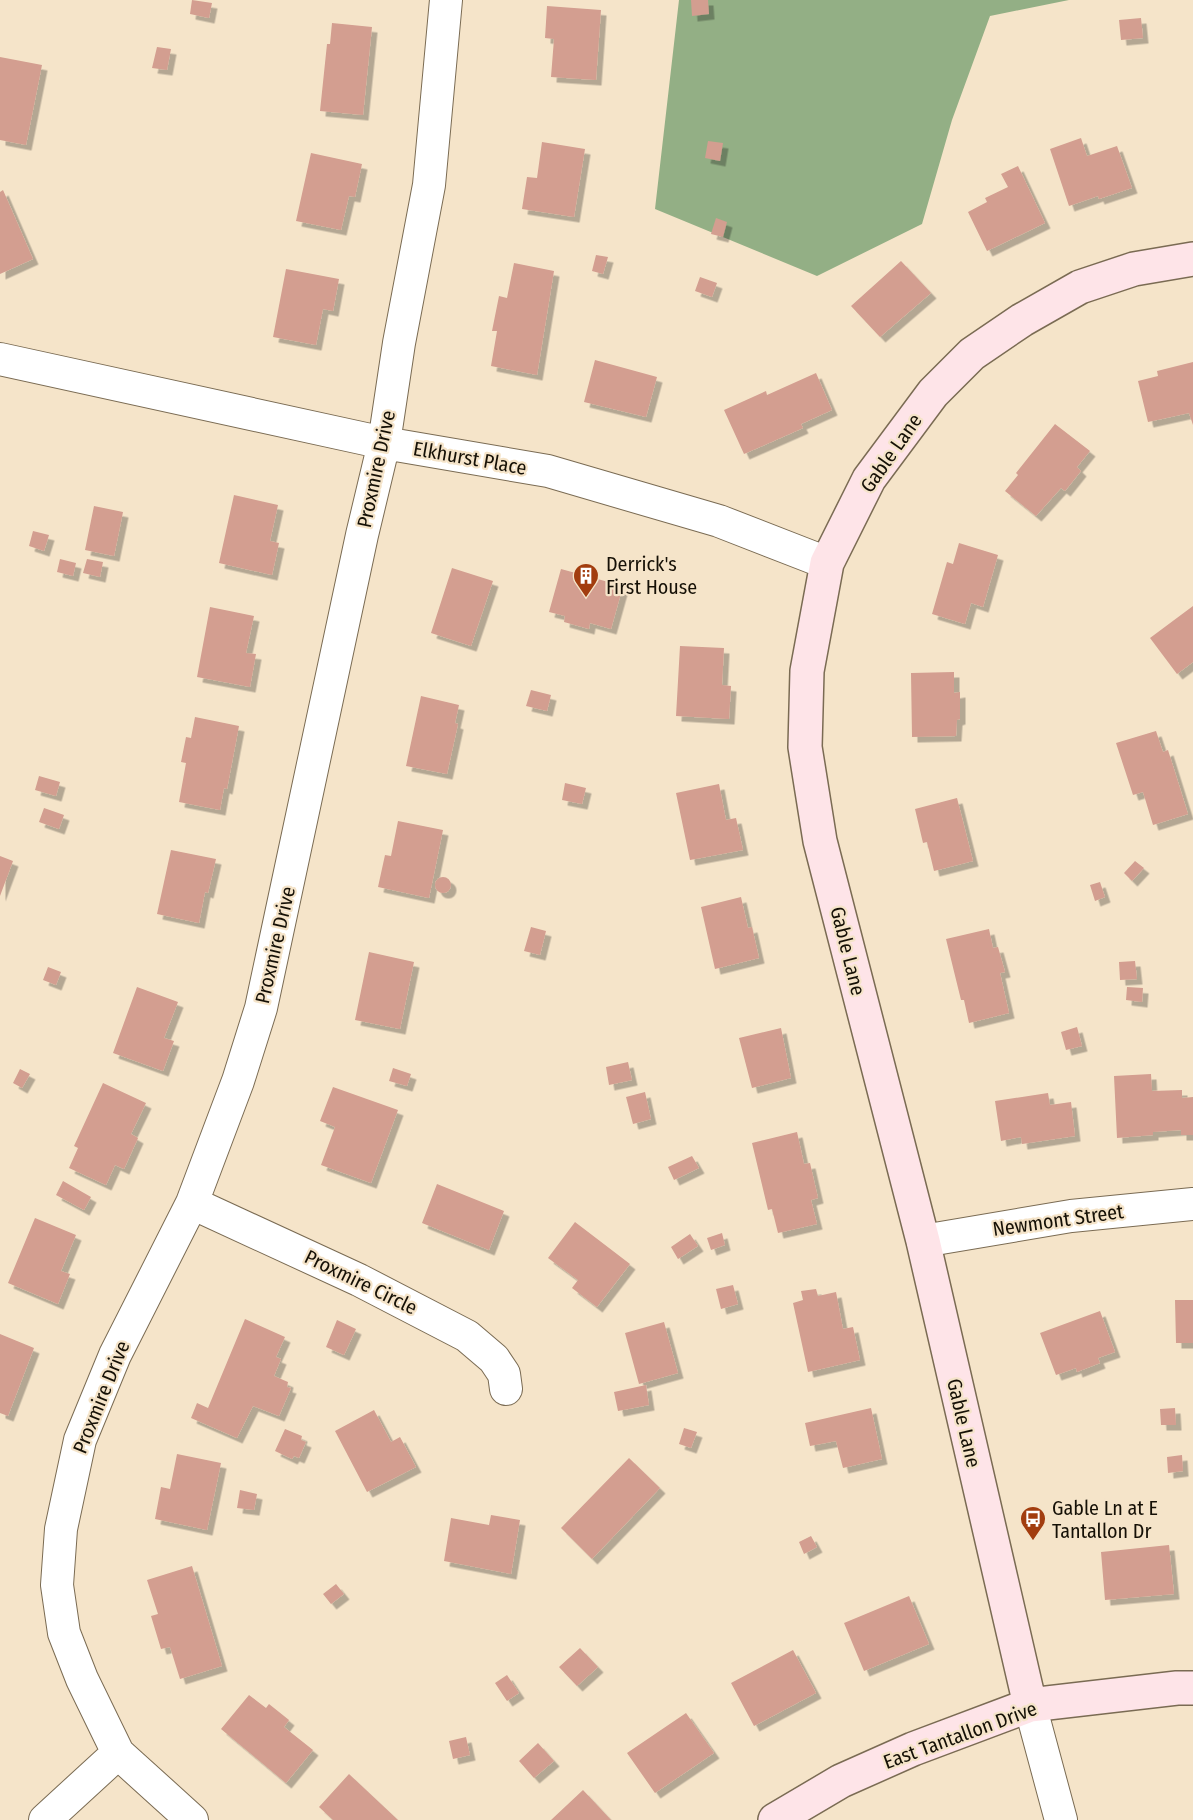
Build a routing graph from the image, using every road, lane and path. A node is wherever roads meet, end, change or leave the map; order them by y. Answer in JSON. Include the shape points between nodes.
{"nodes":[{"id":1,"x":446,"y":0,"type":"edge"},
{"id":2,"x":1193,"y":259,"type":"edge"},
{"id":3,"x":0,"y":359,"type":"edge"},
{"id":4,"x":384,"y":443,"type":"junction"},
{"id":5,"x":827,"y":563,"type":"junction"},
{"id":6,"x":192,"y":1203,"type":"junction"},
{"id":7,"x":1193,"y":1204,"type":"edge"},
{"id":8,"x":923,"y":1241,"type":"junction"},
{"id":9,"x":506,"y":1389,"type":"dead end"},
{"id":10,"x":1193,"y":1688,"type":"edge"},
{"id":11,"x":1030,"y":1706,"type":"junction"},
{"id":12,"x":118,"y":1753,"type":"junction"},
{"id":13,"x":45,"y":1820,"type":"edge"},
{"id":14,"x":192,"y":1820,"type":"edge"},
{"id":15,"x":775,"y":1820,"type":"edge"},
{"id":16,"x":1061,"y":1820,"type":"edge"}],
"edges":[{"from":1,"to":4,"type":"street","name":"Proxmire Drive","via":[[429,185]]},
{"from":2,"to":5,"type":"street","name":"Gable Lane","via":[[1134,269],[1080,287],[972,354],[933,393],[869,479]]},
{"from":3,"to":4,"type":"street","name":"Elkhurst Place"},
{"from":4,"to":5,"type":"street","name":"Elkhurst Place","via":[[548,471],[719,521]]},
{"from":4,"to":6,"type":"street","name":"Proxmire Drive","via":[[261,1008]]},
{"from":5,"to":8,"type":"street","name":"Gable Lane","via":[[807,671],[805,747],[820,841]]},
{"from":6,"to":9,"type":"street","name":"Proxmire Circle","via":[[359,1280],[467,1336],[494,1359],[504,1374]]},
{"from":6,"to":12,"type":"street","name":"Proxmire Drive","via":[[115,1355],[80,1440],[61,1529],[57,1586],[64,1633]]},
{"from":7,"to":8,"type":"street","name":"Newmont Street","via":[[1071,1216]]},
{"from":8,"to":11,"type":"street","name":"Gable Lane"},
{"from":10,"to":11,"type":"street","name":"East Tantallon Drive"},
{"from":11,"to":15,"type":"street","name":"East Tantallon Drive","via":[[913,1749],[841,1781]]},
{"from":11,"to":16,"type":"street","name":"Gable Lane"},
{"from":12,"to":13,"type":"street"},
{"from":12,"to":14,"type":"street","name":"Proxmire Drive"}]}
